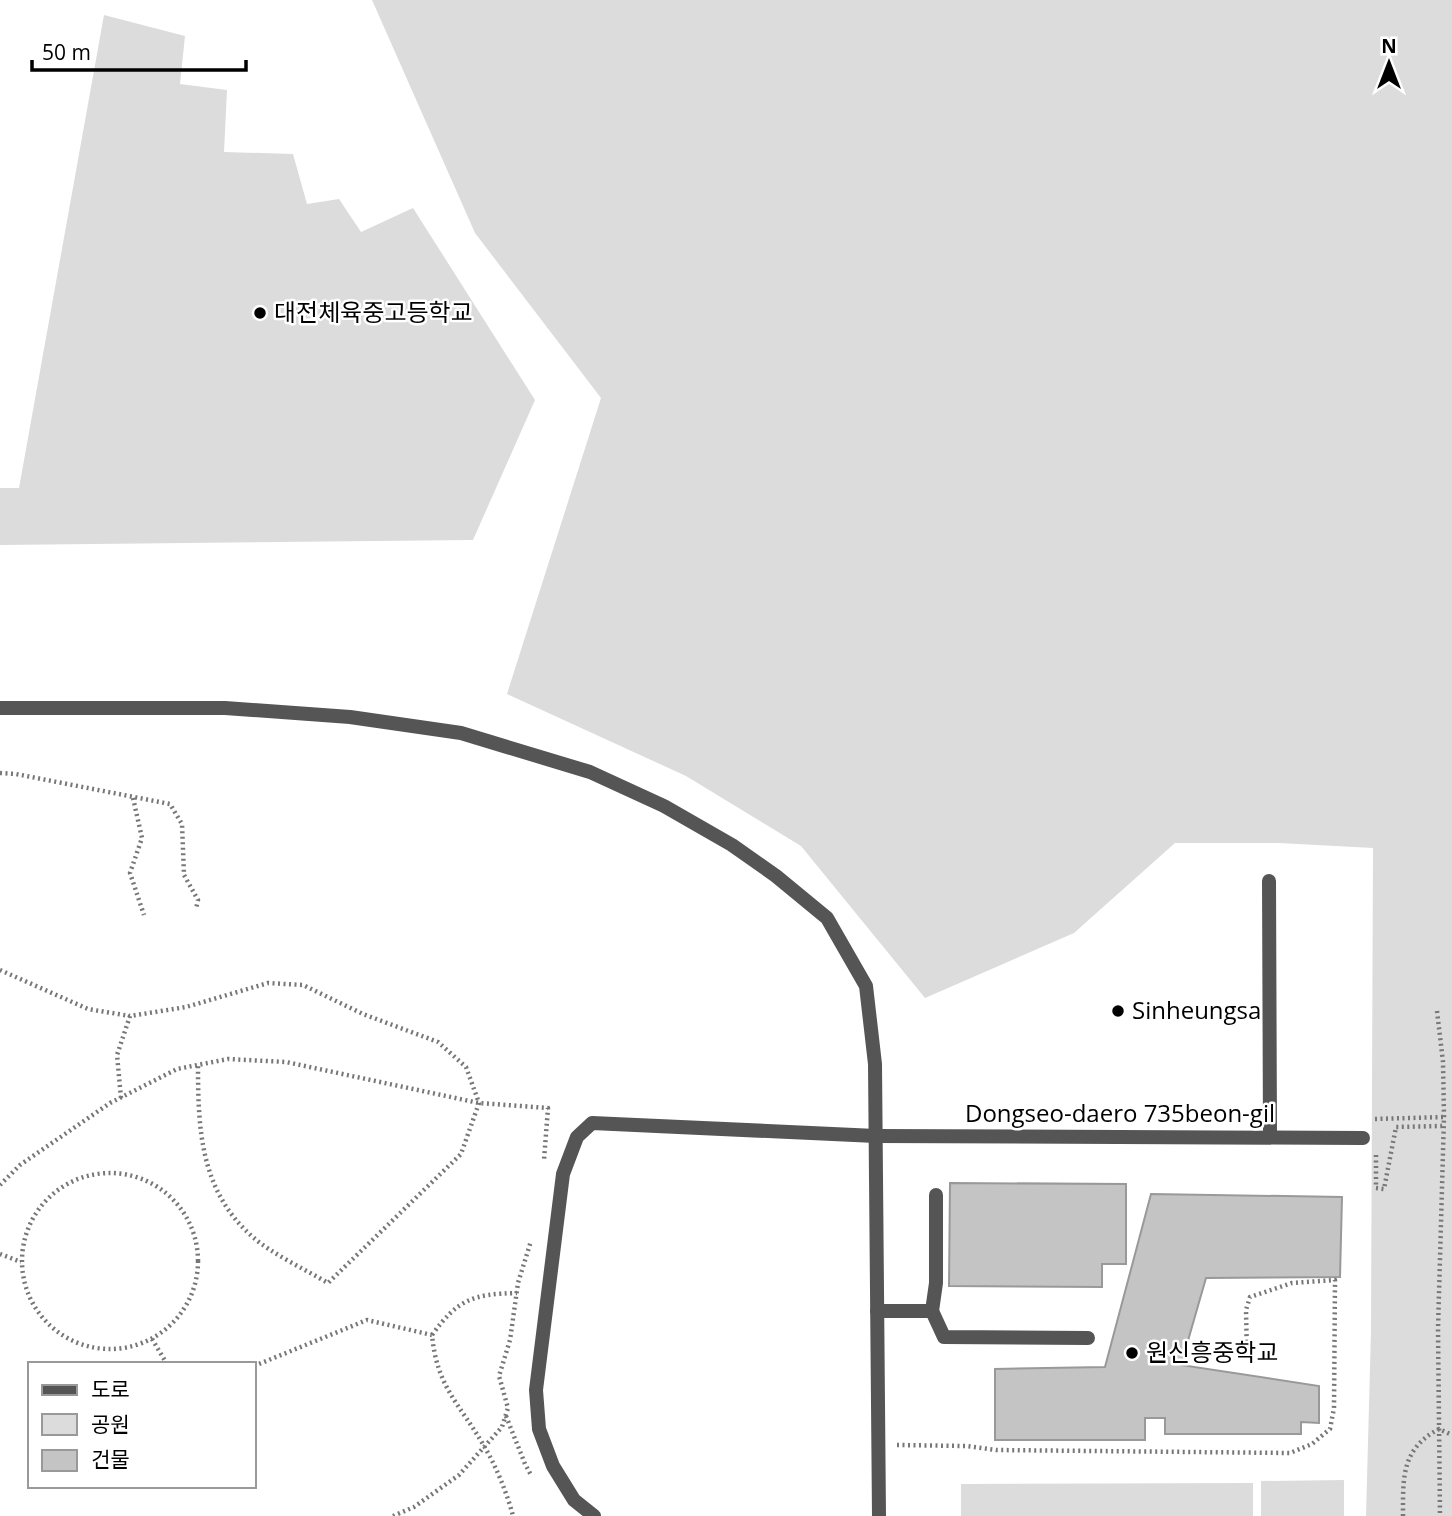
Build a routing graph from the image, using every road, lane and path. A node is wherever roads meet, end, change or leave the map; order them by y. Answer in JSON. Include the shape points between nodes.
{"nodes":[{"id":1,"x":0,"y":708,"type":"edge"},
{"id":2,"x":0,"y":773,"type":"edge"},
{"id":3,"x":133,"y":798,"type":"junction"},
{"id":4,"x":1269,"y":881,"type":"dead end"},
{"id":5,"x":196,"y":909,"type":"dead end"},
{"id":6,"x":144,"y":915,"type":"dead end"},
{"id":7,"x":0,"y":970,"type":"edge"},
{"id":8,"x":1437,"y":1011,"type":"dead end"},
{"id":9,"x":130,"y":1016,"type":"junction"},
{"id":10,"x":198,"y":1064,"type":"junction"},
{"id":11,"x":121,"y":1098,"type":"junction"},
{"id":12,"x":479,"y":1103,"type":"junction"},
{"id":13,"x":1444,"y":1117,"type":"junction"},
{"id":14,"x":1364,"y":1120,"type":"dead end"},
{"id":15,"x":1442,"y":1126,"type":"junction"},
{"id":16,"x":876,"y":1136,"type":"junction"},
{"id":17,"x":1270,"y":1138,"type":"junction"},
{"id":18,"x":1363,"y":1138,"type":"joint"},
{"id":19,"x":542,"y":1172,"type":"dead end"},
{"id":20,"x":0,"y":1185,"type":"edge"},
{"id":21,"x":936,"y":1195,"type":"dead end"},
{"id":22,"x":533,"y":1231,"type":"dead end"},
{"id":23,"x":0,"y":1254,"type":"edge"},
{"id":24,"x":21,"y":1262,"type":"junction"},
{"id":25,"x":517,"y":1293,"type":"junction"},
{"id":26,"x":877,"y":1311,"type":"junction"},
{"id":27,"x":932,"y":1311,"type":"junction"},
{"id":28,"x":432,"y":1335,"type":"junction"},
{"id":29,"x":1088,"y":1338,"type":"dead end"},
{"id":30,"x":152,"y":1339,"type":"junction"},
{"id":31,"x":1247,"y":1358,"type":"dead end"},
{"id":32,"x":166,"y":1362,"type":"edge"},
{"id":33,"x":256,"y":1365,"type":"edge"},
{"id":34,"x":1439,"y":1429,"type":"junction"},
{"id":35,"x":1452,"y":1435,"type":"edge"},
{"id":36,"x":878,"y":1445,"type":"junction"},
{"id":37,"x":485,"y":1447,"type":"junction"},
{"id":38,"x":393,"y":1516,"type":"edge"},
{"id":39,"x":513,"y":1516,"type":"edge"},
{"id":40,"x":594,"y":1516,"type":"edge"},
{"id":41,"x":879,"y":1516,"type":"edge"},
{"id":42,"x":1402,"y":1516,"type":"edge"},
{"id":43,"x":1440,"y":1516,"type":"edge"}],
"edges":[{"from":1,"to":16,"type":"street","via":[[225,708],[349,717],[461,733],[590,772],[664,806],[732,845],[827,918],[866,986],[875,1064]]},
{"from":2,"to":3,"type":"path"},
{"from":3,"to":5,"type":"path","via":[[170,804],[182,824],[184,875],[198,900]]},
{"from":3,"to":6,"type":"path","via":[[142,838],[130,873]]},
{"from":4,"to":17,"type":"street"},
{"from":7,"to":9,"type":"path","via":[[88,1009]]},
{"from":8,"to":13,"type":"path"},
{"from":9,"to":11,"type":"path","via":[[117,1055]]},
{"from":9,"to":12,"type":"path","via":[[186,1007],[268,983],[303,985],[438,1042],[466,1067]]},
{"from":10,"to":11,"type":"path","via":[[177,1069]]},
{"from":10,"to":12,"type":"path","via":[[228,1059],[286,1062]]},
{"from":10,"to":12,"type":"path","via":[[198,1118],[205,1161],[223,1203],[254,1238],[328,1283],[461,1154]]},
{"from":11,"to":20,"type":"path","via":[[20,1165]]},
{"from":12,"to":19,"type":"path","via":[[548,1108]]},
{"from":13,"to":14,"type":"path"},
{"from":13,"to":15,"type":"path"},
{"from":15,"to":18,"type":"path","via":[[1396,1127],[1384,1189],[1377,1188],[1376,1138]]},
{"from":15,"to":34,"type":"path"},
{"from":16,"to":17,"type":"street","name":"Dongseo-daero 735beon-gil"},
{"from":16,"to":26,"type":"street"},
{"from":16,"to":40,"type":"street","name":"Dongseo-daero 735beon-gil","via":[[592,1123],[577,1136],[563,1174],[536,1390],[539,1429],[553,1466],[574,1500]]},
{"from":17,"to":18,"type":"street","name":"Dongseo-daero 735beon-gil"},
{"from":21,"to":27,"type":"street"},
{"from":22,"to":25,"type":"path"},
{"from":23,"to":24,"type":"path"},
{"from":24,"to":30,"type":"path","via":[[27,1292],[42,1318],[65,1337],[93,1348],[123,1349]]},
{"from":24,"to":30,"type":"path","via":[[26,1232],[41,1205],[64,1185],[90,1175],[118,1173],[146,1180],[169,1195],[187,1217],[197,1244],[198,1272],[191,1299]]},
{"from":25,"to":28,"type":"path","via":[[485,1293],[460,1304]]},
{"from":25,"to":37,"type":"path","via":[[499,1376],[508,1408],[502,1427]]},
{"from":26,"to":27,"type":"street"},
{"from":26,"to":36,"type":"street"},
{"from":27,"to":29,"type":"street","via":[[944,1337]]},
{"from":28,"to":33,"type":"path","via":[[367,1320]]},
{"from":28,"to":37,"type":"path","via":[[446,1391]]},
{"from":30,"to":32,"type":"path"},
{"from":31,"to":36,"type":"path","via":[[1250,1297],[1292,1283],[1335,1280],[1330,1429],[1312,1444],[1290,1453]]},
{"from":34,"to":35,"type":"path"},
{"from":34,"to":42,"type":"path","via":[[1424,1437],[1409,1457],[1403,1474]]},
{"from":34,"to":43,"type":"path"},
{"from":36,"to":41,"type":"street"},
{"from":37,"to":38,"type":"path","via":[[459,1475]]},
{"from":37,"to":39,"type":"path"}]}
